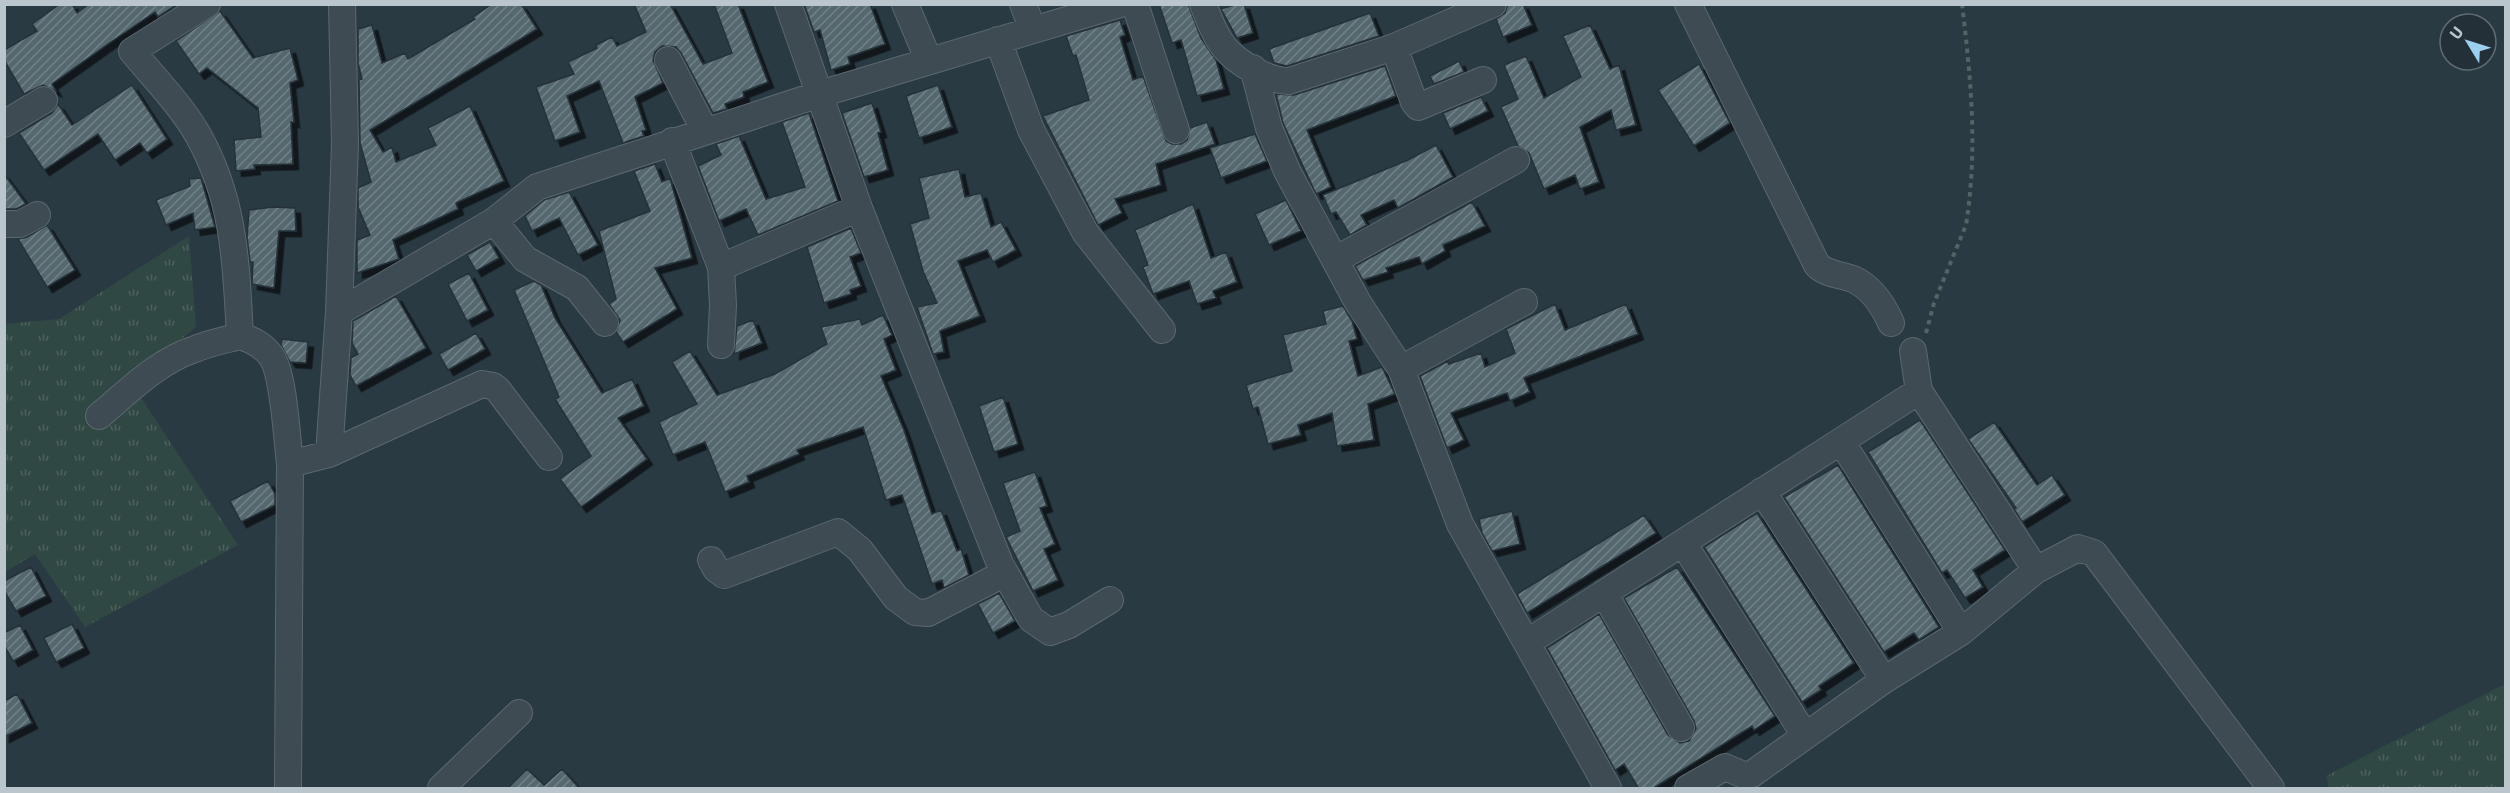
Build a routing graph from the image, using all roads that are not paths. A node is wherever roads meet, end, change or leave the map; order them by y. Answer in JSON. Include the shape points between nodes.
{"nodes":[{"id":1,"x":207,"y":4,"type":"edge"},
{"id":2,"x":342,"y":4,"type":"edge"},
{"id":3,"x":788,"y":4,"type":"edge"},
{"id":4,"x":905,"y":4,"type":"edge"},
{"id":5,"x":1023,"y":4,"type":"edge"},
{"id":6,"x":1120,"y":4,"type":"edge"},
{"id":7,"x":1135,"y":4,"type":"edge"},
{"id":8,"x":1203,"y":4,"type":"edge"},
{"id":9,"x":1493,"y":4,"type":"edge"},
{"id":10,"x":1688,"y":4,"type":"edge"},
{"id":11,"x":1034,"y":30,"type":"junction"},
{"id":12,"x":998,"y":40,"type":"junction"},
{"id":13,"x":1394,"y":47,"type":"junction"},
{"id":14,"x":668,"y":60,"type":"dead end"},
{"id":15,"x":929,"y":61,"type":"junction"},
{"id":16,"x":1253,"y":68,"type":"junction"},
{"id":17,"x":1483,"y":80,"type":"dead end"},
{"id":18,"x":820,"y":94,"type":"junction"},
{"id":19,"x":44,"y":100,"type":"dead end"},
{"id":20,"x":4,"y":124,"type":"edge"},
{"id":21,"x":1176,"y":130,"type":"dead end"},
{"id":22,"x":705,"y":131,"type":"junction"},
{"id":23,"x":672,"y":141,"type":"junction"},
{"id":24,"x":1516,"y":160,"type":"dead end"},
{"id":25,"x":859,"y":208,"type":"junction"},
{"id":26,"x":37,"y":215,"type":"dead end"},
{"id":27,"x":494,"y":221,"type":"junction"},
{"id":28,"x":4,"y":224,"type":"edge"},
{"id":29,"x":1335,"y":260,"type":"junction"},
{"id":30,"x":721,"y":267,"type":"junction"},
{"id":31,"x":1524,"y":302,"type":"dead end"},
{"id":32,"x":339,"y":312,"type":"junction"},
{"id":33,"x":605,"y":323,"type":"dead end"},
{"id":34,"x":1891,"y":323,"type":"dead end"},
{"id":35,"x":1162,"y":330,"type":"dead end"},
{"id":36,"x":240,"y":336,"type":"junction"},
{"id":37,"x":721,"y":345,"type":"dead end"},
{"id":38,"x":1913,"y":352,"type":"road end"},
{"id":39,"x":1401,"y":369,"type":"junction"},
{"id":40,"x":1919,"y":391,"type":"junction"},
{"id":41,"x":99,"y":416,"type":"dead end"},
{"id":42,"x":1841,"y":441,"type":"junction"},
{"id":43,"x":549,"y":457,"type":"dead end"},
{"id":44,"x":308,"y":460,"type":"junction"},
{"id":45,"x":1762,"y":491,"type":"junction"},
{"id":46,"x":1683,"y":543,"type":"junction"},
{"id":47,"x":711,"y":560,"type":"dead end"},
{"id":48,"x":2036,"y":570,"type":"junction"},
{"id":49,"x":1005,"y":573,"type":"junction"},
{"id":50,"x":1604,"y":593,"type":"junction"},
{"id":51,"x":1110,"y":600,"type":"dead end"},
{"id":52,"x":1961,"y":632,"type":"junction"},
{"id":53,"x":1528,"y":642,"type":"junction"},
{"id":54,"x":1884,"y":680,"type":"junction"},
{"id":55,"x":519,"y":713,"type":"dead end"},
{"id":56,"x":1681,"y":728,"type":"dead end"},
{"id":57,"x":1804,"y":734,"type":"junction"},
{"id":58,"x":1750,"y":782,"type":"edge"},
{"id":59,"x":2269,"y":788,"type":"edge"},
{"id":60,"x":288,"y":789,"type":"edge"},
{"id":61,"x":441,"y":789,"type":"edge"},
{"id":62,"x":1608,"y":789,"type":"edge"},
{"id":63,"x":1688,"y":789,"type":"edge"}],
"edges":[{"from":1,"to":36,"type":"street","via":[[132,51],[197,133],[225,197],[235,243]]},
{"from":2,"to":32,"type":"street","via":[[345,143]]},
{"from":3,"to":18,"type":"street"},
{"from":4,"to":15,"type":"street"},
{"from":5,"to":11,"type":"street"},
{"from":6,"to":11,"type":"street"},
{"from":7,"to":21,"type":"street"},
{"from":8,"to":16,"type":"street","via":[[1225,48]]},
{"from":9,"to":13,"type":"street"},
{"from":10,"to":34,"type":"street","via":[[1816,265],[1824,272],[1853,279],[1863,286],[1884,308]]},
{"from":11,"to":12,"type":"street"},
{"from":12,"to":15,"type":"street"},
{"from":12,"to":35,"type":"street","via":[[1031,130],[1085,232]]},
{"from":13,"to":16,"type":"street","via":[[1289,81],[1279,81]]},
{"from":13,"to":17,"type":"street","via":[[1418,106]]},
{"from":14,"to":22,"type":"street"},
{"from":15,"to":18,"type":"street"},
{"from":16,"to":29,"type":"street","via":[[1269,128],[1287,171]]},
{"from":18,"to":22,"type":"street"},
{"from":18,"to":25,"type":"street"},
{"from":19,"to":20,"type":"street"},
{"from":22,"to":23,"type":"street"},
{"from":23,"to":27,"type":"street","via":[[537,187]]},
{"from":23,"to":30,"type":"street"},
{"from":24,"to":29,"type":"street"},
{"from":25,"to":30,"type":"street"},
{"from":25,"to":49,"type":"street"},
{"from":26,"to":28,"type":"street","via":[[20,224]]},
{"from":27,"to":32,"type":"street"},
{"from":27,"to":33,"type":"street","via":[[525,259],[577,288]]},
{"from":29,"to":39,"type":"street"},
{"from":30,"to":37,"type":"street"},
{"from":31,"to":39,"type":"street"},
{"from":32,"to":44,"type":"street"},
{"from":36,"to":41,"type":"street","via":[[174,358]]},
{"from":36,"to":44,"type":"street","via":[[259,344],[273,359]]},
{"from":38,"to":40,"type":"street"},
{"from":39,"to":53,"type":"street","via":[[1460,524]]},
{"from":40,"to":42,"type":"street"},
{"from":40,"to":48,"type":"street"},
{"from":42,"to":45,"type":"street"},
{"from":42,"to":52,"type":"street"},
{"from":43,"to":44,"type":"street","via":[[498,390],[482,384]]},
{"from":44,"to":60,"type":"street"},
{"from":45,"to":46,"type":"street"},
{"from":45,"to":54,"type":"street"},
{"from":46,"to":50,"type":"street"},
{"from":46,"to":57,"type":"street"},
{"from":47,"to":49,"type":"street","via":[[724,574],[838,532],[860,550],[906,608],[928,613]]},
{"from":48,"to":52,"type":"street"},
{"from":48,"to":59,"type":"street","via":[[2074,549],[2094,553]]},
{"from":49,"to":51,"type":"street","via":[[1031,619],[1050,632]]},
{"from":50,"to":53,"type":"street"},
{"from":50,"to":56,"type":"street"},
{"from":52,"to":54,"type":"street"},
{"from":53,"to":62,"type":"street"},
{"from":54,"to":57,"type":"street"},
{"from":55,"to":61,"type":"street"},
{"from":57,"to":58,"type":"street"},
{"from":58,"to":63,"type":"street","via":[[1725,767]]}]}
